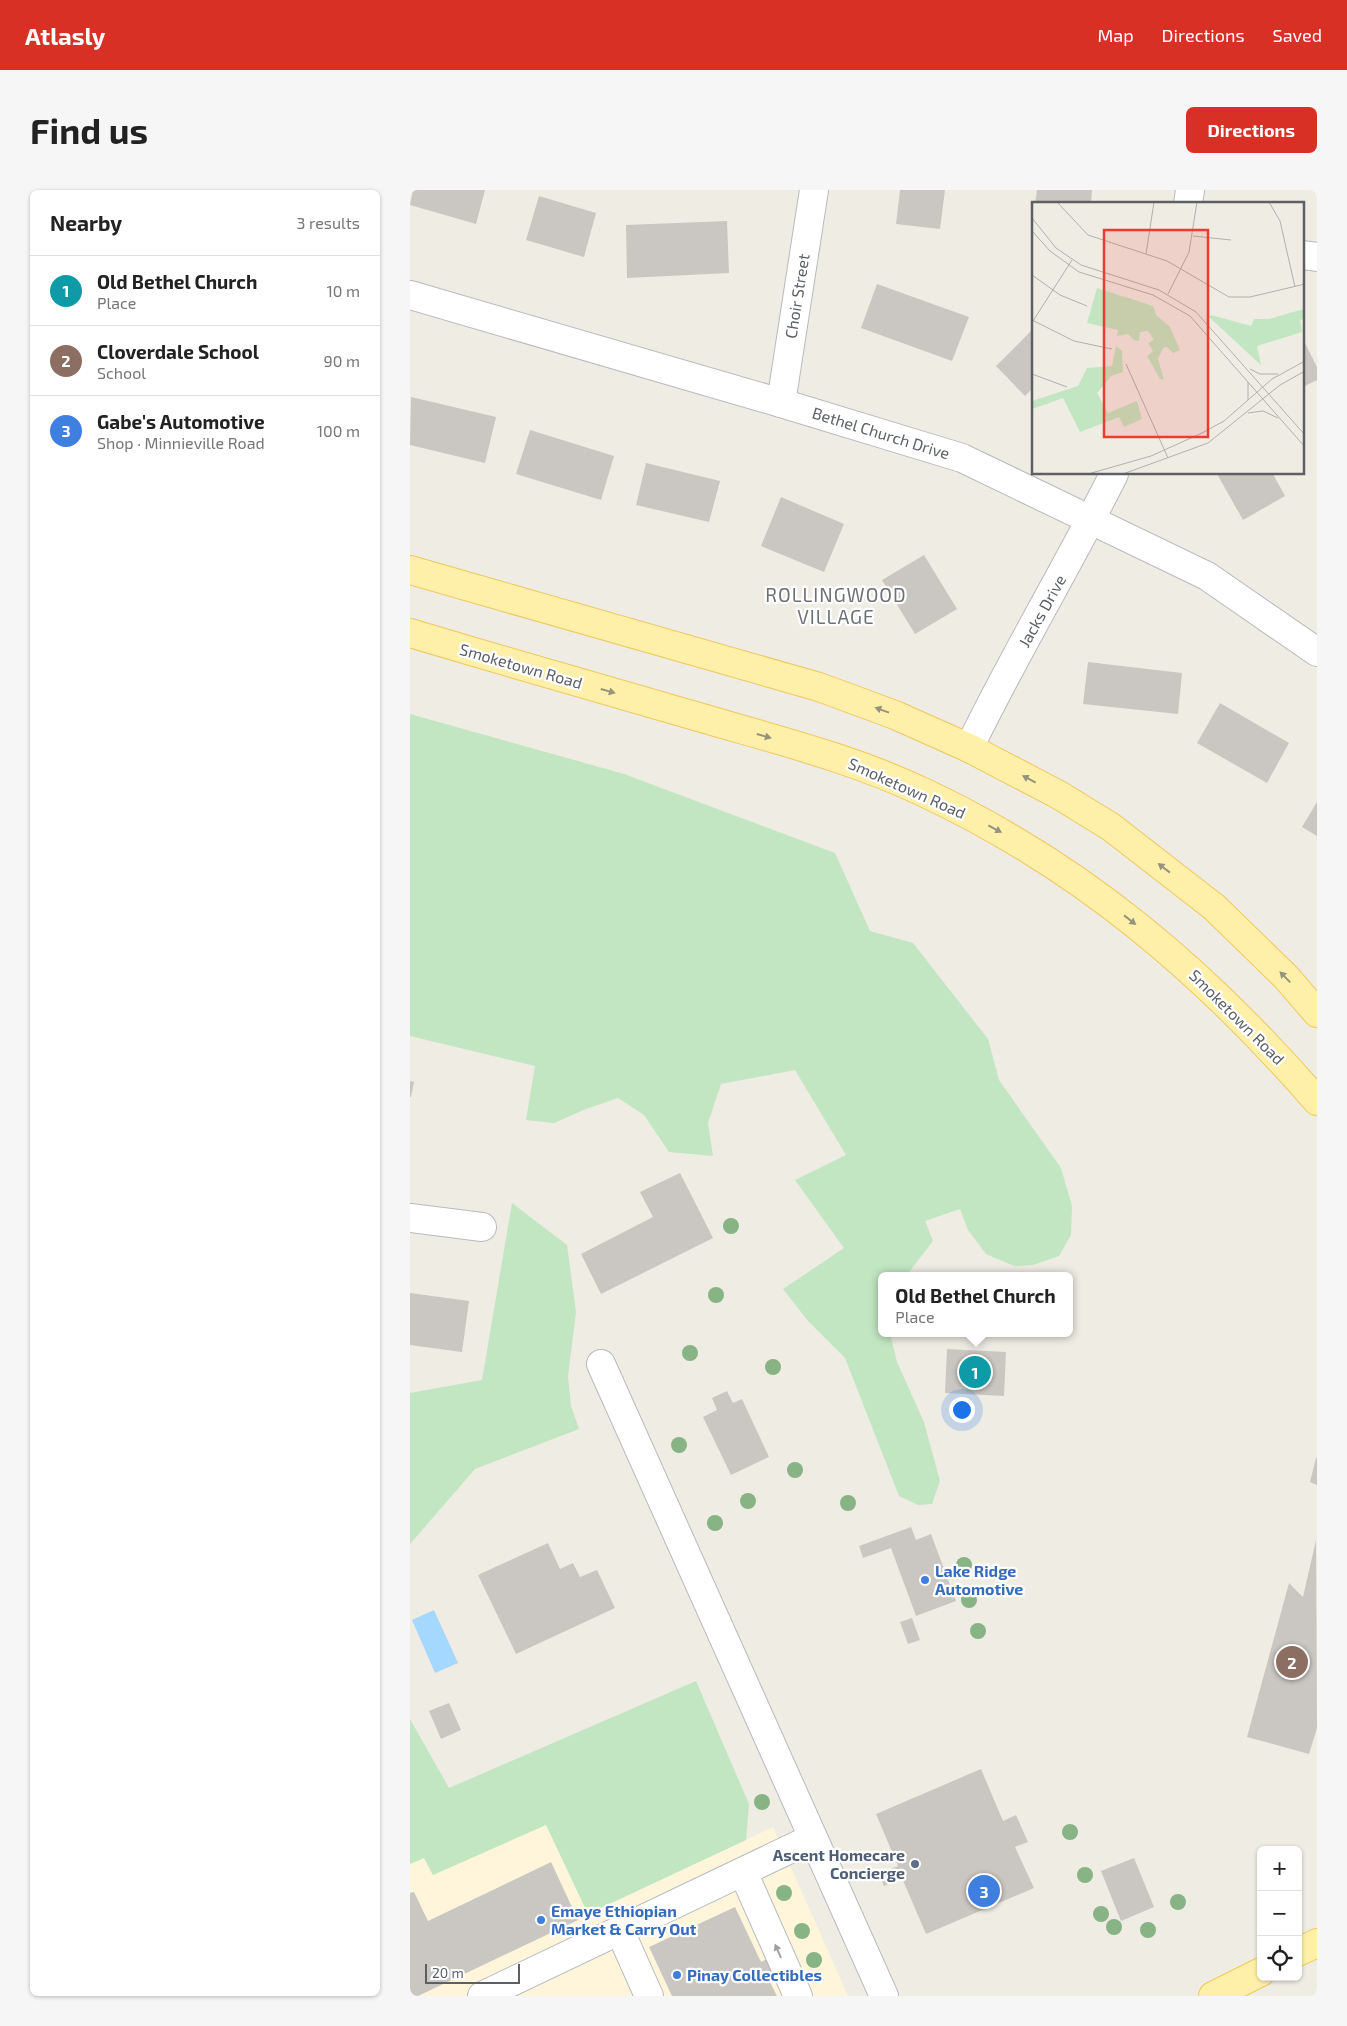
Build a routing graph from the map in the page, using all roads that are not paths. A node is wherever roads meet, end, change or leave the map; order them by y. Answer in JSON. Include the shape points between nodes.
{"nodes":[{"id":1,"x":814,"y":190,"type":"edge"},
{"id":2,"x":1304,"y":255,"type":"edge"},
{"id":3,"x":1317,"y":257,"type":"edge"},
{"id":4,"x":410,"y":295,"type":"edge"},
{"id":5,"x":781,"y":403,"type":"junction"},
{"id":6,"x":1114,"y":475,"type":"edge"},
{"id":7,"x":1091,"y":520,"type":"junction"},
{"id":8,"x":410,"y":570,"type":"edge"},
{"id":9,"x":410,"y":634,"type":"edge"},
{"id":10,"x":1317,"y":652,"type":"edge"},
{"id":11,"x":969,"y":748,"type":"junction"},
{"id":12,"x":1317,"y":1013,"type":"edge"},
{"id":13,"x":1317,"y":1101,"type":"edge"},
{"id":14,"x":410,"y":1218,"type":"edge"},
{"id":15,"x":482,"y":1227,"type":"dead end"},
{"id":16,"x":601,"y":1364,"type":"dead end"},
{"id":17,"x":813,"y":1838,"type":"junction"},
{"id":18,"x":743,"y":1872,"type":"junction"},
{"id":19,"x":620,"y":1931,"type":"junction"},
{"id":20,"x":1317,"y":1943,"type":"edge"},
{"id":21,"x":1302,"y":1950,"type":"edge"},
{"id":22,"x":1257,"y":1974,"type":"edge"},
{"id":23,"x":482,"y":1996,"type":"edge"},
{"id":24,"x":649,"y":1996,"type":"edge"},
{"id":25,"x":798,"y":1996,"type":"edge"},
{"id":26,"x":884,"y":1996,"type":"edge"},
{"id":27,"x":1213,"y":1996,"type":"edge"}],
"edges":[{"from":1,"to":5,"type":"street","name":"Choir Street"},
{"from":2,"to":3,"type":"street"},
{"from":4,"to":5,"type":"street","name":"Bethel Church Drive"},
{"from":5,"to":7,"type":"street","name":"Bethel Church Drive","via":[[962,458]]},
{"from":6,"to":7,"type":"street","name":"Jacks Drive"},
{"from":7,"to":10,"type":"street","name":"Bethel Church Drive","via":[[1207,576]]},
{"from":7,"to":11,"type":"street","name":"Jacks Drive"},
{"from":11,"to":8,"type":"main road","one_way":true,"via":[[895,715],[819,687]]},
{"from":9,"to":13,"type":"main road","name":"Smoketown Road","one_way":true,"via":[[840,758],[944,802],[1016,840],[1090,889],[1162,944],[1247,1024]]},
{"from":12,"to":11,"type":"main road","one_way":true,"via":[[1214,907],[1111,827],[1059,795]]},
{"from":14,"to":15,"type":"street"},
{"from":16,"to":17,"type":"street"},
{"from":17,"to":18,"type":"street"},
{"from":17,"to":26,"type":"street"},
{"from":18,"to":19,"type":"street"},
{"from":25,"to":18,"type":"street","one_way":true},
{"from":19,"to":23,"type":"street"},
{"from":19,"to":24,"type":"street"},
{"from":20,"to":21,"type":"main road"},
{"from":22,"to":27,"type":"main road"}]}
